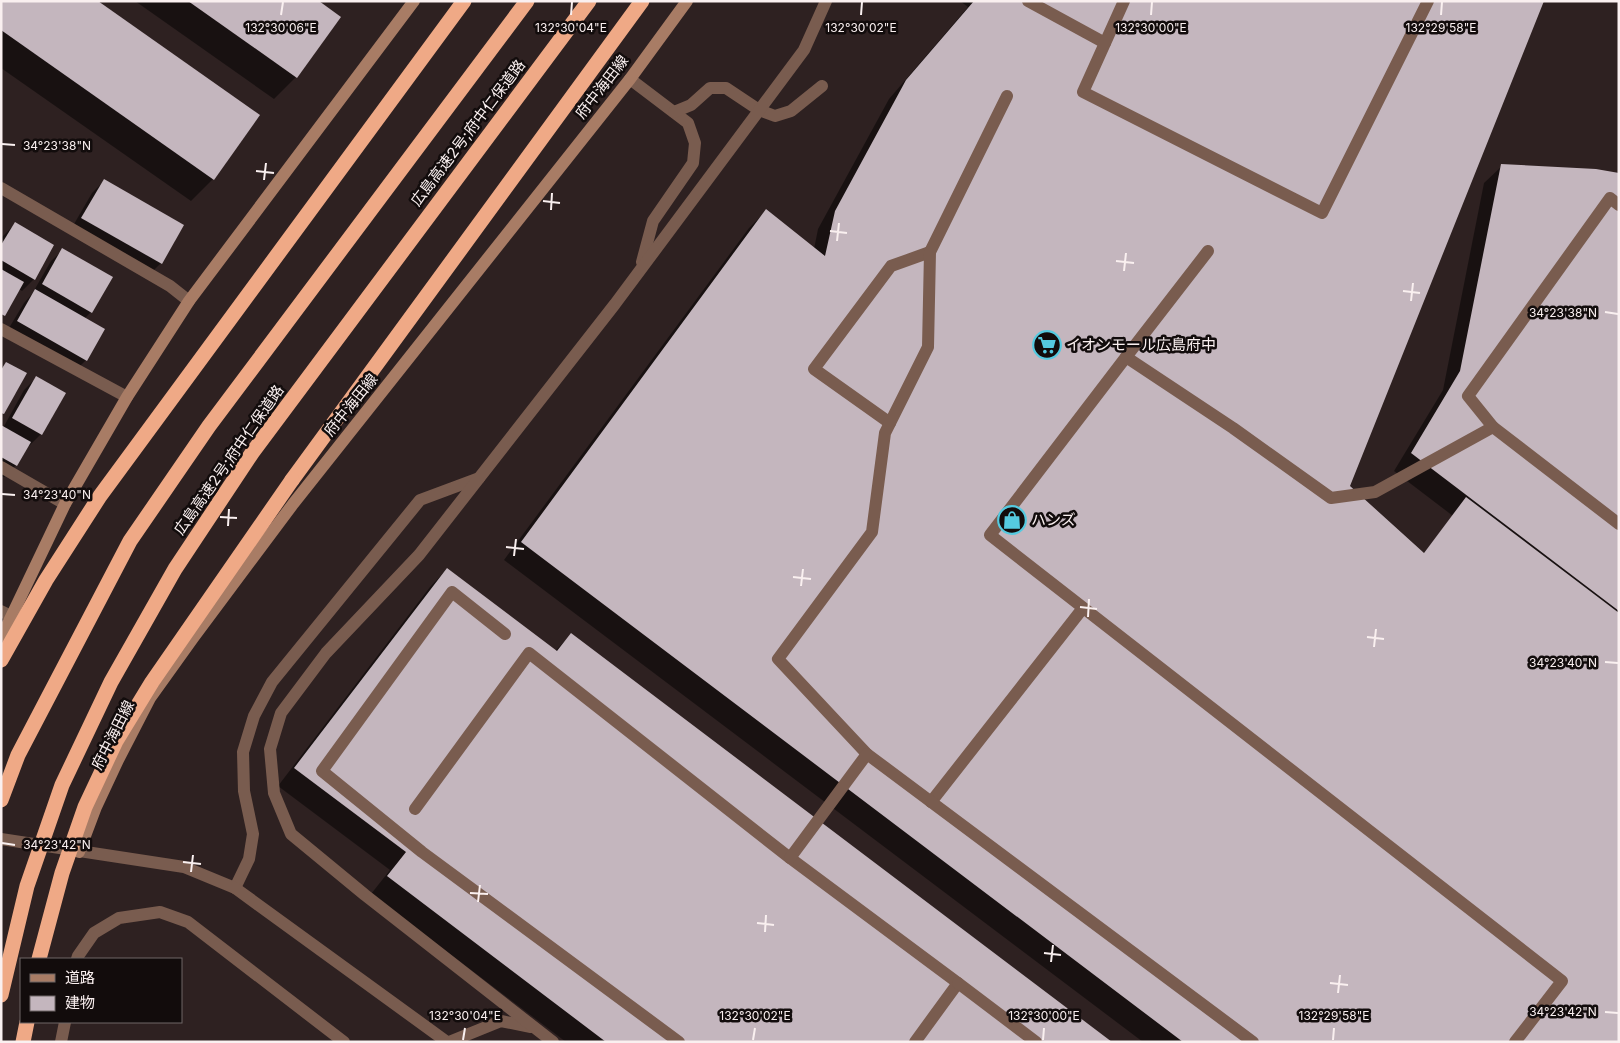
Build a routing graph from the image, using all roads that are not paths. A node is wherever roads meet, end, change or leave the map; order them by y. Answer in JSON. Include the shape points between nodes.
{"nodes":[{"id":1,"x":414,"y":1,"type":"edge"},
{"id":2,"x":464,"y":1,"type":"edge"},
{"id":3,"x":527,"y":1,"type":"edge"},
{"id":4,"x":588,"y":1,"type":"edge"},
{"id":5,"x":642,"y":1,"type":"edge"},
{"id":6,"x":687,"y":1,"type":"edge"},
{"id":7,"x":819,"y":1,"type":"edge"},
{"id":8,"x":826,"y":1,"type":"edge"},
{"id":9,"x":1028,"y":1,"type":"edge"},
{"id":10,"x":1124,"y":1,"type":"edge"},
{"id":11,"x":1428,"y":1,"type":"edge"},
{"id":12,"x":820,"y":15,"type":"junction"},
{"id":13,"x":1105,"y":43,"type":"junction"},
{"id":14,"x":630,"y":79,"type":"junction"},
{"id":15,"x":822,"y":86,"type":"dead end"},
{"id":16,"x":1007,"y":96,"type":"dead end"},
{"id":17,"x":760,"y":110,"type":"junction"},
{"id":18,"x":674,"y":112,"type":"junction"},
{"id":19,"x":1,"y":188,"type":"edge"},
{"id":20,"x":1619,"y":205,"type":"edge"},
{"id":21,"x":1208,"y":251,"type":"dead end"},
{"id":22,"x":930,"y":252,"type":"junction"},
{"id":23,"x":640,"y":270,"type":"junction"},
{"id":24,"x":190,"y":301,"type":"junction"},
{"id":25,"x":1,"y":329,"type":"edge"},
{"id":26,"x":1126,"y":357,"type":"junction"},
{"id":27,"x":127,"y":397,"type":"junction"},
{"id":28,"x":890,"y":423,"type":"junction"},
{"id":29,"x":1493,"y":427,"type":"junction"},
{"id":30,"x":1,"y":467,"type":"edge"},
{"id":31,"x":479,"y":478,"type":"junction"},
{"id":32,"x":65,"y":504,"type":"junction"},
{"id":33,"x":1619,"y":524,"type":"edge"},
{"id":34,"x":1083,"y":608,"type":"junction"},
{"id":35,"x":6,"y":614,"type":"edge"},
{"id":36,"x":505,"y":634,"type":"dead end"},
{"id":37,"x":1,"y":638,"type":"edge"},
{"id":38,"x":1,"y":660,"type":"edge"},
{"id":39,"x":867,"y":754,"type":"junction"},
{"id":40,"x":1,"y":800,"type":"edge"},
{"id":41,"x":932,"y":802,"type":"junction"},
{"id":42,"x":415,"y":809,"type":"dead end"},
{"id":43,"x":1,"y":840,"type":"edge"},
{"id":44,"x":79,"y":852,"type":"junction"},
{"id":45,"x":790,"y":858,"type":"junction"},
{"id":46,"x":235,"y":888,"type":"junction"},
{"id":47,"x":39,"y":958,"type":"edge"},
{"id":48,"x":78,"y":958,"type":"edge"},
{"id":49,"x":958,"y":983,"type":"junction"},
{"id":50,"x":1,"y":995,"type":"edge"},
{"id":51,"x":26,"y":1023,"type":"edge"},
{"id":52,"x":65,"y":1023,"type":"edge"},
{"id":53,"x":536,"y":1028,"type":"junction"},
{"id":54,"x":23,"y":1042,"type":"edge"},
{"id":55,"x":61,"y":1042,"type":"edge"},
{"id":56,"x":344,"y":1042,"type":"edge"},
{"id":57,"x":448,"y":1042,"type":"edge"},
{"id":58,"x":553,"y":1042,"type":"edge"},
{"id":59,"x":679,"y":1042,"type":"edge"},
{"id":60,"x":915,"y":1042,"type":"edge"},
{"id":61,"x":1036,"y":1042,"type":"edge"},
{"id":62,"x":1253,"y":1042,"type":"edge"},
{"id":63,"x":1515,"y":1042,"type":"edge"}],
"edges":[{"from":1,"to":24,"type":"main road"},
{"from":2,"to":38,"type":"highway","via":[[100,496],[46,580]]},
{"from":3,"to":40,"type":"highway","name":"広島高速2号;府中仁保道路","via":[[209,426],[130,541],[18,755]]},
{"from":4,"to":50,"type":"highway","name":"広島高速2号;府中仁保道路","bridge":true,"via":[[252,453],[175,569],[111,682],[62,785],[27,886]]},
{"from":5,"to":47,"type":"highway","bridge":true,"via":[[292,480],[152,682],[116,741],[85,807],[62,873]]},
{"from":6,"to":14,"type":"main road","name":"府中海田線"},
{"from":7,"to":12,"type":"street"},
{"from":8,"to":12,"type":"street"},
{"from":9,"to":13,"type":"street"},
{"from":10,"to":13,"type":"street"},
{"from":11,"to":13,"type":"street","via":[[1322,214],[1083,92]]},
{"from":12,"to":17,"type":"street","via":[[804,50]]},
{"from":14,"to":18,"type":"street"},
{"from":14,"to":44,"type":"main road","name":"府中海田線","via":[[293,504],[150,698],[96,807]]},
{"from":15,"to":17,"type":"street","via":[[791,111],[774,116]]},
{"from":16,"to":22,"type":"street"},
{"from":17,"to":18,"type":"street","via":[[726,88],[710,88],[691,105]]},
{"from":17,"to":23,"type":"street"},
{"from":18,"to":23,"type":"street","via":[[688,123],[695,143],[693,163],[653,221]]},
{"from":19,"to":24,"type":"street","via":[[170,286]]},
{"from":20,"to":29,"type":"street","via":[[1610,198],[1468,396]]},
{"from":21,"to":26,"type":"street"},
{"from":22,"to":28,"type":"street","via":[[928,347]]},
{"from":22,"to":28,"type":"street","via":[[891,266],[814,368]]},
{"from":23,"to":31,"type":"street"},
{"from":24,"to":27,"type":"main road"},
{"from":25,"to":27,"type":"street"},
{"from":26,"to":29,"type":"street","via":[[1331,498],[1375,492]]},
{"from":26,"to":34,"type":"street","via":[[990,535]]},
{"from":27,"to":32,"type":"main road"},
{"from":28,"to":39,"type":"street","via":[[885,433],[872,532],[778,659]]},
{"from":29,"to":33,"type":"street"},
{"from":30,"to":32,"type":"street"},
{"from":31,"to":46,"type":"street","via":[[420,500],[272,682],[254,716],[243,752],[244,791],[253,834],[249,859]]},
{"from":31,"to":53,"type":"street","via":[[419,555],[326,653],[281,713],[270,749],[274,793],[291,834]]},
{"from":32,"to":35,"type":"main road"},
{"from":34,"to":41,"type":"street"},
{"from":34,"to":63,"type":"street","via":[[1562,982]]},
{"from":35,"to":37,"type":"main road"},
{"from":36,"to":59,"type":"street","via":[[452,592],[322,771],[437,863]]},
{"from":39,"to":41,"type":"street"},
{"from":39,"to":45,"type":"street"},
{"from":41,"to":62,"type":"street"},
{"from":42,"to":45,"type":"street","via":[[529,653]]},
{"from":43,"to":44,"type":"street"},
{"from":44,"to":46,"type":"street","via":[[184,867]]},
{"from":45,"to":49,"type":"street"},
{"from":46,"to":57,"type":"street"},
{"from":48,"to":56,"type":"street","via":[[94,933],[119,918],[160,912],[188,922]]},
{"from":49,"to":60,"type":"street"},
{"from":49,"to":61,"type":"street"},
{"from":51,"to":54,"type":"highway"},
{"from":52,"to":55,"type":"street"},
{"from":53,"to":57,"type":"street","via":[[502,1021]]},
{"from":53,"to":58,"type":"street"}]}
